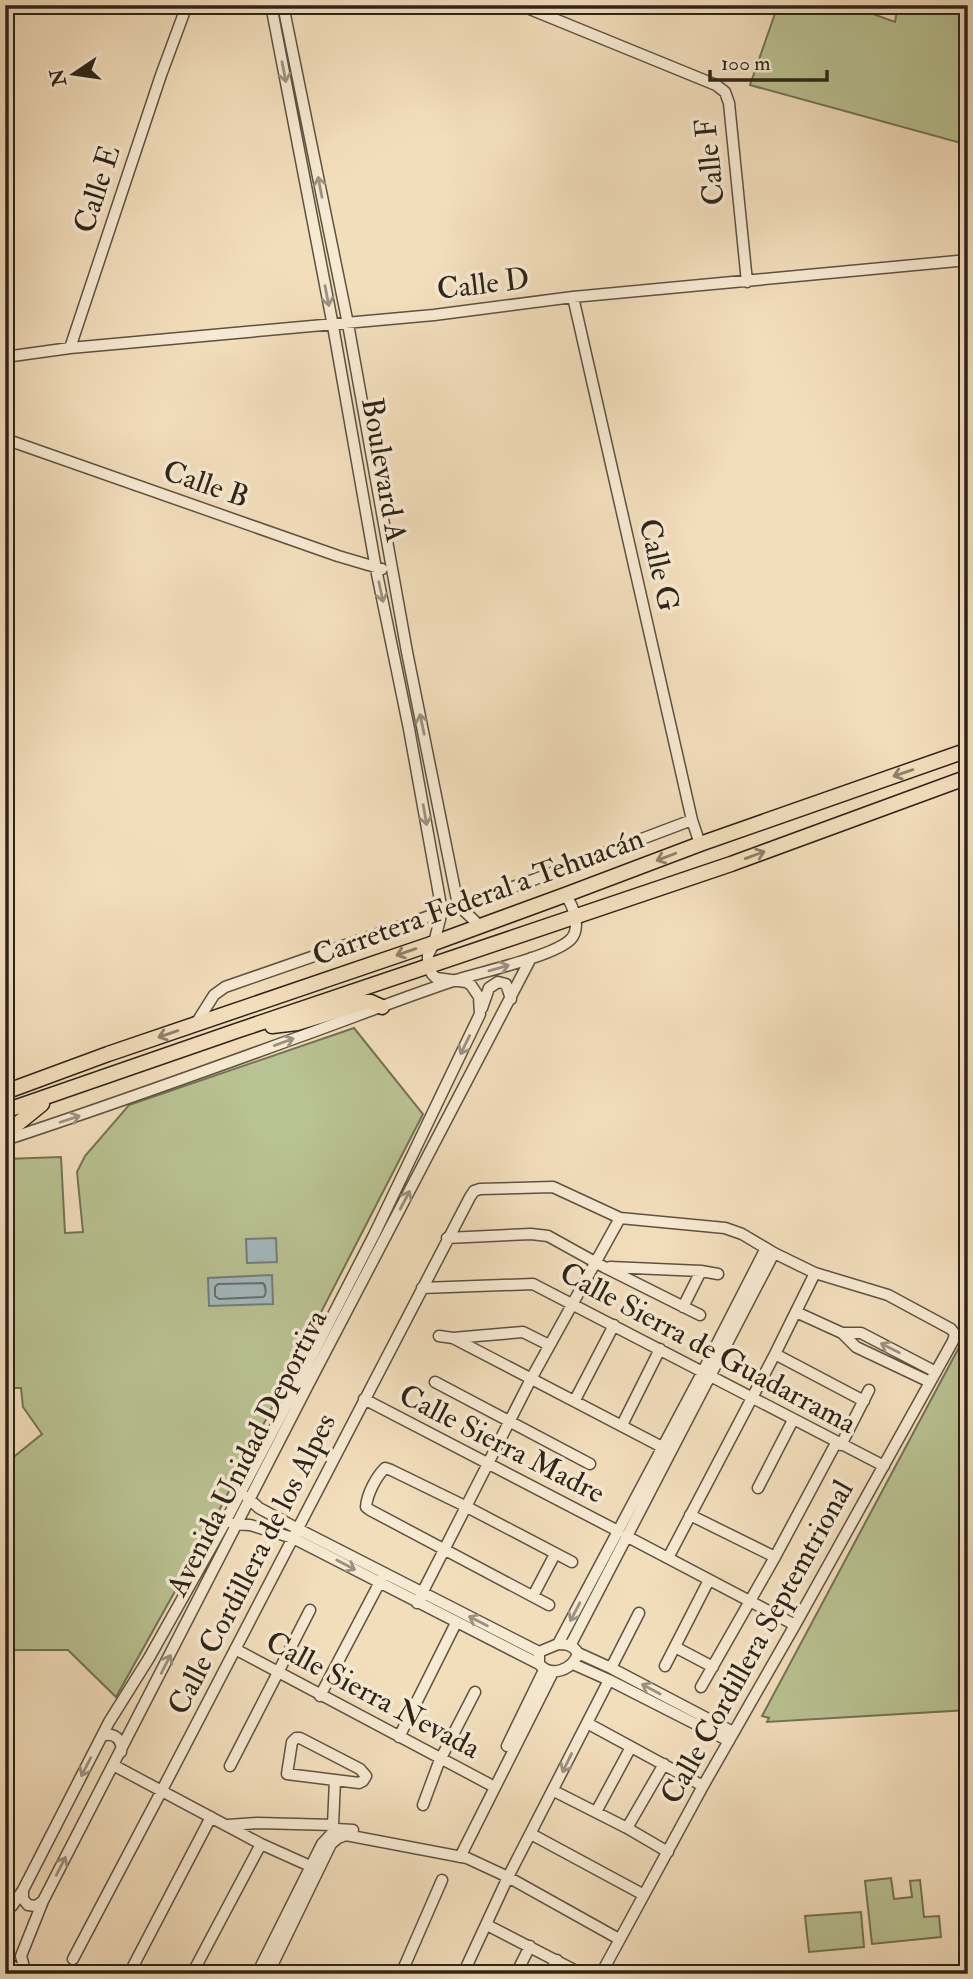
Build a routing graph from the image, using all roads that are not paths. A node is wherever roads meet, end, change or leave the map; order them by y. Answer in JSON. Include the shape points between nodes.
{"nodes":[{"id":1,"x":187,"y":5,"type":"edge"},
{"id":2,"x":271,"y":5,"type":"edge"},
{"id":3,"x":283,"y":5,"type":"edge"},
{"id":4,"x":520,"y":5,"type":"edge"},
{"id":5,"x":327,"y":226,"type":"junction"},
{"id":6,"x":314,"y":229,"type":"junction"},
{"id":7,"x":968,"y":260,"type":"edge"},
{"id":8,"x":747,"y":282,"type":"junction"},
{"id":9,"x":573,"y":297,"type":"junction"},
{"id":10,"x":348,"y":324,"type":"junction"},
{"id":11,"x":333,"y":326,"type":"junction"},
{"id":12,"x":70,"y":348,"type":"junction"},
{"id":13,"x":5,"y":356,"type":"edge"},
{"id":14,"x":5,"y":439,"type":"edge"},
{"id":15,"x":376,"y":569,"type":"junction"},
{"id":16,"x":392,"y":571,"type":"junction"},
{"id":17,"x":427,"y":747,"type":"junction"},
{"id":18,"x":413,"y":748,"type":"junction"},
{"id":19,"x":968,"y":750,"type":"edge"},
{"id":20,"x":968,"y":776,"type":"edge"},
{"id":21,"x":692,"y":820,"type":"junction"},
{"id":22,"x":700,"y":844,"type":"junction"},
{"id":23,"x":565,"y":895,"type":"junction"},
{"id":24,"x":458,"y":905,"type":"junction"},
{"id":25,"x":442,"y":911,"type":"junction"},
{"id":26,"x":575,"y":917,"type":"junction"},
{"id":27,"x":480,"y":926,"type":"junction"},
{"id":28,"x":434,"y":943,"type":"junction"},
{"id":29,"x":531,"y":958,"type":"junction"},
{"id":30,"x":428,"y":967,"type":"junction"},
{"id":31,"x":456,"y":980,"type":"junction"},
{"id":32,"x":511,"y":999,"type":"junction"},
{"id":33,"x":382,"y":1007,"type":"junction"},
{"id":34,"x":480,"y":1014,"type":"junction"},
{"id":35,"x":195,"y":1025,"type":"junction"},
{"id":36,"x":239,"y":1030,"type":"junction"},
{"id":37,"x":5,"y":1092,"type":"edge"},
{"id":38,"x":51,"y":1095,"type":"junction"},
{"id":39,"x":5,"y":1111,"type":"edge"},
{"id":40,"x":5,"y":1134,"type":"edge"},
{"id":41,"x":5,"y":1140,"type":"edge"},
{"id":42,"x":620,"y":1218,"type":"junction"},
{"id":43,"x":379,"y":1238,"type":"junction"},
{"id":44,"x":447,"y":1238,"type":"junction"},
{"id":45,"x":770,"y":1250,"type":"junction"},
{"id":46,"x":599,"y":1264,"type":"junction"},
{"id":47,"x":701,"y":1271,"type":"junction"},
{"id":48,"x":815,"y":1273,"type":"junction"},
{"id":49,"x":718,"y":1274,"type":"dead end"},
{"id":50,"x":422,"y":1288,"type":"junction"},
{"id":51,"x":352,"y":1290,"type":"junction"},
{"id":52,"x":572,"y":1303,"type":"junction"},
{"id":53,"x":683,"y":1307,"type":"junction"},
{"id":54,"x":796,"y":1312,"type":"junction"},
{"id":55,"x":701,"y":1315,"type":"dead end"},
{"id":56,"x":614,"y":1325,"type":"junction"},
{"id":57,"x":842,"y":1334,"type":"junction"},
{"id":58,"x":439,"y":1336,"type":"dead end"},
{"id":59,"x":453,"y":1338,"type":"junction"},
{"id":60,"x":549,"y":1345,"type":"junction"},
{"id":61,"x":660,"y":1349,"type":"junction"},
{"id":62,"x":775,"y":1354,"type":"junction"},
{"id":63,"x":936,"y":1371,"type":"junction"},
{"id":64,"x":706,"y":1374,"type":"junction"},
{"id":65,"x":531,"y":1379,"type":"junction"},
{"id":66,"x":435,"y":1382,"type":"dead end"},
{"id":67,"x":930,"y":1382,"type":"junction"},
{"id":68,"x":752,"y":1398,"type":"junction"},
{"id":69,"x":364,"y":1399,"type":"junction"},
{"id":70,"x":575,"y":1400,"type":"junction"},
{"id":71,"x":793,"y":1420,"type":"junction"},
{"id":72,"x":510,"y":1422,"type":"junction"},
{"id":73,"x":622,"y":1426,"type":"junction"},
{"id":74,"x":839,"y":1444,"type":"junction"},
{"id":75,"x":662,"y":1447,"type":"junction"},
{"id":76,"x":488,"y":1463,"type":"junction"},
{"id":77,"x":590,"y":1464,"type":"dead end"},
{"id":78,"x":884,"y":1466,"type":"junction"},
{"id":79,"x":758,"y":1488,"type":"dead end"},
{"id":80,"x":242,"y":1489,"type":"junction"},
{"id":81,"x":254,"y":1504,"type":"junction"},
{"id":82,"x":467,"y":1507,"type":"junction"},
{"id":83,"x":690,"y":1516,"type":"junction"},
{"id":84,"x":238,"y":1524,"type":"junction"},
{"id":85,"x":250,"y":1525,"type":"junction"},
{"id":86,"x":223,"y":1526,"type":"junction"},
{"id":87,"x":296,"y":1533,"type":"junction"},
{"id":88,"x":622,"y":1534,"type":"junction"},
{"id":89,"x":445,"y":1550,"type":"junction"},
{"id":90,"x":555,"y":1554,"type":"junction"},
{"id":91,"x":775,"y":1557,"type":"junction"},
{"id":92,"x":668,"y":1558,"type":"junction"},
{"id":93,"x":572,"y":1562,"type":"dead end"},
{"id":94,"x":382,"y":1578,"type":"junction"},
{"id":95,"x":709,"y":1580,"type":"junction"},
{"id":96,"x":533,"y":1596,"type":"junction"},
{"id":97,"x":420,"y":1598,"type":"junction"},
{"id":98,"x":750,"y":1602,"type":"junction"},
{"id":99,"x":548,"y":1605,"type":"dead end"},
{"id":100,"x":310,"y":1609,"type":"dead end"},
{"id":101,"x":639,"y":1613,"type":"dead end"},
{"id":102,"x":456,"y":1623,"type":"junction"},
{"id":103,"x":795,"y":1625,"type":"junction"},
{"id":104,"x":558,"y":1644,"type":"junction"},
{"id":105,"x":675,"y":1647,"type":"junction"},
{"id":106,"x":235,"y":1649,"type":"junction"},
{"id":107,"x":574,"y":1649,"type":"junction"},
{"id":108,"x":539,"y":1652,"type":"junction"},
{"id":109,"x":573,"y":1664,"type":"junction"},
{"id":110,"x":665,"y":1665,"type":"dead end"},
{"id":111,"x":713,"y":1667,"type":"junction"},
{"id":112,"x":611,"y":1668,"type":"junction"},
{"id":113,"x":545,"y":1669,"type":"junction"},
{"id":114,"x":278,"y":1673,"type":"junction"},
{"id":115,"x":609,"y":1681,"type":"junction"},
{"id":116,"x":701,"y":1688,"type":"dead end"},
{"id":117,"x":475,"y":1692,"type":"dead end"},
{"id":118,"x":320,"y":1696,"type":"junction"},
{"id":119,"x":683,"y":1712,"type":"junction"},
{"id":120,"x":587,"y":1723,"type":"junction"},
{"id":121,"x":102,"y":1736,"type":"junction"},
{"id":122,"x":400,"y":1737,"type":"junction"},
{"id":123,"x":731,"y":1737,"type":"junction"},
{"id":124,"x":631,"y":1747,"type":"junction"},
{"id":125,"x":121,"y":1752,"type":"junction"},
{"id":126,"x":441,"y":1758,"type":"junction"},
{"id":127,"x":664,"y":1764,"type":"junction"},
{"id":128,"x":113,"y":1765,"type":"junction"},
{"id":129,"x":230,"y":1766,"type":"dead end"},
{"id":130,"x":335,"y":1780,"type":"junction"},
{"id":131,"x":489,"y":1784,"type":"junction"},
{"id":132,"x":704,"y":1786,"type":"junction"},
{"id":133,"x":554,"y":1791,"type":"junction"},
{"id":134,"x":162,"y":1792,"type":"junction"},
{"id":135,"x":423,"y":1805,"type":"dead end"},
{"id":136,"x":596,"y":1812,"type":"junction"},
{"id":137,"x":211,"y":1817,"type":"junction"},
{"id":138,"x":226,"y":1825,"type":"junction"},
{"id":139,"x":627,"y":1828,"type":"junction"},
{"id":140,"x":336,"y":1831,"type":"junction"},
{"id":141,"x":531,"y":1834,"type":"junction"},
{"id":142,"x":261,"y":1844,"type":"junction"},
{"id":143,"x":668,"y":1852,"type":"junction"},
{"id":144,"x":460,"y":1855,"type":"junction"},
{"id":145,"x":310,"y":1866,"type":"junction"},
{"id":146,"x":508,"y":1877,"type":"junction"},
{"id":147,"x":442,"y":1880,"type":"dead end"},
{"id":148,"x":23,"y":1891,"type":"junction"},
{"id":149,"x":644,"y":1895,"type":"junction"},
{"id":150,"x":43,"y":1902,"type":"junction"},
{"id":151,"x":5,"y":1911,"type":"edge"},
{"id":152,"x":486,"y":1925,"type":"junction"},
{"id":153,"x":619,"y":1939,"type":"junction"},
{"id":154,"x":530,"y":1946,"type":"junction"},
{"id":155,"x":73,"y":1959,"type":"dead end"},
{"id":156,"x":557,"y":1960,"type":"junction"},
{"id":157,"x":5,"y":1964,"type":"edge"},
{"id":158,"x":24,"y":1974,"type":"edge"},
{"id":159,"x":129,"y":1974,"type":"edge"},
{"id":160,"x":192,"y":1974,"type":"edge"},
{"id":161,"x":257,"y":1974,"type":"edge"},
{"id":162,"x":268,"y":1974,"type":"edge"},
{"id":163,"x":401,"y":1974,"type":"edge"},
{"id":164,"x":463,"y":1974,"type":"edge"},
{"id":165,"x":516,"y":1974,"type":"edge"},
{"id":166,"x":549,"y":1974,"type":"edge"},
{"id":167,"x":582,"y":1974,"type":"edge"},
{"id":168,"x":601,"y":1974,"type":"edge"}],
"edges":[{"from":1,"to":12,"type":"street","name":"Calle E"},
{"from":2,"to":6,"type":"street","name":"Boulevard A","one_way":true},
{"from":5,"to":3,"type":"street","name":"Boulevard A","one_way":true},
{"from":4,"to":8,"type":"street","name":"Calle F","via":[[724,92],[729,103]]},
{"from":5,"to":6,"type":"street"},
{"from":5,"to":10,"type":"street","name":"Boulevard A"},
{"from":6,"to":11,"type":"street","name":"Boulevard A","one_way":true},
{"from":7,"to":8,"type":"street","name":"Calle D"},
{"from":8,"to":9,"type":"street","name":"Calle D"},
{"from":9,"to":10,"type":"street","name":"Calle D"},
{"from":9,"to":21,"type":"street","name":"Calle G"},
{"from":10,"to":11,"type":"street","name":"Calle D"},
{"from":10,"to":16,"type":"street","name":"Boulevard A"},
{"from":11,"to":12,"type":"street","name":"Calle D"},
{"from":11,"to":15,"type":"street","name":"Boulevard A"},
{"from":12,"to":13,"type":"street","name":"Calle D"},
{"from":14,"to":15,"type":"street","name":"Calle B"},
{"from":15,"to":16,"type":"street","name":"Calle B"},
{"from":15,"to":18,"type":"street","name":"Boulevard A","one_way":true},
{"from":17,"to":16,"type":"street","name":"Boulevard A","one_way":true},
{"from":17,"to":18,"type":"street"},
{"from":17,"to":24,"type":"street","name":"Boulevard A"},
{"from":18,"to":25,"type":"street","name":"Boulevard A","one_way":true},
{"from":19,"to":22,"type":"main road","name":"Carretera Federal a Tehuacán","one_way":true},
{"from":26,"to":20,"type":"main road","name":"Carretera Federal a Tehuacán","one_way":true},
{"from":21,"to":22,"type":"street","name":"Calle G"},
{"from":21,"to":24,"type":"street"},
{"from":22,"to":23,"type":"main road","name":"Carretera Federal a Tehuacán","one_way":true},
{"from":23,"to":26,"type":"street"},
{"from":23,"to":27,"type":"main road","name":"Carretera Federal a Tehuacán"},
{"from":24,"to":25,"type":"street"},
{"from":24,"to":27,"type":"street"},
{"from":25,"to":28,"type":"street","name":"Boulevard A"},
{"from":25,"to":35,"type":"street","via":[[225,987],[214,995]]},
{"from":26,"to":29,"type":"street","via":[[572,938]]},
{"from":26,"to":30,"type":"main road","name":"Carretera Federal a Tehuacán"},
{"from":27,"to":28,"type":"main road","name":"Carretera Federal a Tehuacán"},
{"from":28,"to":30,"type":"street"},
{"from":28,"to":35,"type":"main road","name":"Carretera Federal a Tehuacán","one_way":true},
{"from":31,"to":29,"type":"street","one_way":true},
{"from":29,"to":32,"type":"street","name":"Avenida Unidad Deportiva"},
{"from":30,"to":31,"type":"street","via":[[436,978]]},
{"from":30,"to":36,"type":"main road","name":"Carretera Federal a Tehuacán"},
{"from":31,"to":33,"type":"street"},
{"from":31,"to":34,"type":"street","via":[[471,985]]},
{"from":32,"to":34,"type":"street","name":"Avenida Unidad Deportiva","via":[[506,984],[496,983],[488,990]]},
{"from":43,"to":32,"type":"street","name":"Avenida Unidad Deportiva","one_way":true},
{"from":33,"to":36,"type":"main road","via":[[366,1002],[297,1023]]},
{"from":41,"to":33,"type":"street","one_way":true},
{"from":34,"to":43,"type":"street","name":"Avenida Unidad Deportiva","one_way":true},
{"from":35,"to":37,"type":"main road","name":"Carretera Federal a Tehuacán","one_way":true},
{"from":36,"to":38,"type":"main road","name":"Carretera Federal a Tehuacán"},
{"from":38,"to":39,"type":"main road","name":"Carretera Federal a Tehuacán"},
{"from":38,"to":40,"type":"main road"},
{"from":42,"to":44,"type":"street","name":"Calle Cordillera de los Alpes","via":[[554,1187],[480,1189],[474,1191]]},
{"from":42,"to":45,"type":"street","via":[[725,1228]]},
{"from":42,"to":46,"type":"street"},
{"from":43,"to":51,"type":"street","name":"Avenida Unidad Deportiva"},
{"from":44,"to":46,"type":"street","via":[[548,1236]]},
{"from":44,"to":50,"type":"street","name":"Calle Cordillera de los Alpes"},
{"from":45,"to":48,"type":"street"},
{"from":45,"to":64,"type":"street"},
{"from":46,"to":47,"type":"street"},
{"from":46,"to":52,"type":"street"},
{"from":46,"to":53,"type":"street"},
{"from":47,"to":49,"type":"street"},
{"from":47,"to":53,"type":"street"},
{"from":48,"to":54,"type":"street"},
{"from":48,"to":63,"type":"street","name":"Calle Cordillera Septemtrional","via":[[888,1296],[951,1329],[953,1341]]},
{"from":50,"to":52,"type":"street","name":"Calle Sierra de Guadarrama","via":[[524,1283]]},
{"from":50,"to":69,"type":"street","name":"Calle Cordillera de los Alpes"},
{"from":51,"to":80,"type":"street","name":"Avenida Unidad Deportiva"},
{"from":51,"to":81,"type":"street","name":"Avenida Unidad Deportiva"},
{"from":52,"to":56,"type":"street","name":"Calle Sierra de Guadarrama"},
{"from":52,"to":60,"type":"street"},
{"from":53,"to":55,"type":"street"},
{"from":54,"to":57,"type":"street"},
{"from":54,"to":62,"type":"street"},
{"from":56,"to":61,"type":"street","name":"Calle Sierra de Guadarrama"},
{"from":56,"to":70,"type":"street"},
{"from":63,"to":57,"type":"street","one_way":true,"via":[[861,1333]]},
{"from":57,"to":67,"type":"street","via":[[856,1347]]},
{"from":58,"to":59,"type":"street"},
{"from":59,"to":60,"type":"street","via":[[523,1332]]},
{"from":59,"to":65,"type":"street"},
{"from":60,"to":65,"type":"street"},
{"from":61,"to":64,"type":"street","name":"Calle Sierra de Guadarrama"},
{"from":61,"to":73,"type":"street"},
{"from":62,"to":68,"type":"street"},
{"from":62,"to":74,"type":"street","via":[[867,1395]]},
{"from":63,"to":67,"type":"street","name":"Calle Cordillera Septemtrional"},
{"from":64,"to":68,"type":"street","name":"Calle Sierra de Guadarrama"},
{"from":64,"to":75,"type":"street"},
{"from":64,"to":88,"type":"street"},
{"from":65,"to":70,"type":"street"},
{"from":65,"to":72,"type":"street"},
{"from":66,"to":72,"type":"street"},
{"from":67,"to":78,"type":"street","name":"Calle Cordillera Septemtrional"},
{"from":68,"to":71,"type":"street","name":"Calle Sierra de Guadarrama"},
{"from":68,"to":83,"type":"street"},
{"from":69,"to":76,"type":"street","name":"Calle Sierra Madre"},
{"from":69,"to":87,"type":"street","name":"Calle Cordillera de los Alpes"},
{"from":70,"to":73,"type":"street"},
{"from":71,"to":74,"type":"street","name":"Calle Sierra de Guadarrama"},
{"from":71,"to":79,"type":"street"},
{"from":72,"to":76,"type":"street"},
{"from":72,"to":77,"type":"street"},
{"from":73,"to":75,"type":"street"},
{"from":74,"to":78,"type":"street","name":"Calle Sierra de Guadarrama"},
{"from":74,"to":91,"type":"street"},
{"from":75,"to":88,"type":"street"},
{"from":76,"to":82,"type":"street"},
{"from":76,"to":88,"type":"street","name":"Calle Sierra Madre"},
{"from":78,"to":103,"type":"street","name":"Calle Cordillera Septemtrional"},
{"from":80,"to":81,"type":"street"},
{"from":80,"to":86,"type":"street","name":"Avenida Unidad Deportiva"},
{"from":81,"to":84,"type":"street","name":"Avenida Unidad Deportiva"},
{"from":81,"to":85,"type":"street"},
{"from":81,"to":87,"type":"street"},
{"from":82,"to":89,"type":"street"},
{"from":82,"to":89,"type":"street","via":[[385,1468],[366,1501],[366,1507]]},
{"from":82,"to":90,"type":"street"},
{"from":83,"to":91,"type":"street"},
{"from":83,"to":92,"type":"street"},
{"from":84,"to":85,"type":"street"},
{"from":84,"to":86,"type":"street"},
{"from":125,"to":84,"type":"street","name":"Avenida Unidad Deportiva","one_way":true},
{"from":85,"to":87,"type":"street"},
{"from":86,"to":121,"type":"street","name":"Avenida Unidad Deportiva"},
{"from":87,"to":94,"type":"street"},
{"from":87,"to":106,"type":"street","name":"Calle Cordillera de los Alpes"},
{"from":88,"to":92,"type":"street","name":"Calle Sierra Madre"},
{"from":88,"to":104,"type":"street","one_way":true},
{"from":88,"to":107,"type":"street"},
{"from":89,"to":96,"type":"street"},
{"from":89,"to":97,"type":"street"},
{"from":90,"to":93,"type":"street"},
{"from":90,"to":96,"type":"street"},
{"from":91,"to":98,"type":"street"},
{"from":92,"to":95,"type":"street","name":"Calle Sierra Madre"},
{"from":94,"to":97,"type":"street"},
{"from":94,"to":118,"type":"street"},
{"from":95,"to":98,"type":"street","name":"Calle Sierra Madre"},
{"from":95,"to":105,"type":"street"},
{"from":96,"to":99,"type":"street"},
{"from":97,"to":102,"type":"street"},
{"from":108,"to":97,"type":"street","one_way":true},
{"from":98,"to":103,"type":"street","name":"Calle Sierra Madre"},
{"from":98,"to":111,"type":"street"},
{"from":100,"to":114,"type":"street"},
{"from":101,"to":112,"type":"street"},
{"from":102,"to":113,"type":"street"},
{"from":102,"to":122,"type":"street"},
{"from":103,"to":123,"type":"street","name":"Calle Cordillera Septemtrional"},
{"from":104,"to":107,"type":"street"},
{"from":104,"to":108,"type":"street"},
{"from":105,"to":110,"type":"street"},
{"from":105,"to":111,"type":"street"},
{"from":106,"to":114,"type":"street","name":"Calle Sierra Nevada"},
{"from":106,"to":134,"type":"street","name":"Calle Cordillera de los Alpes"},
{"from":107,"to":109,"type":"street"},
{"from":107,"to":112,"type":"street"},
{"from":108,"to":113,"type":"street"},
{"from":109,"to":113,"type":"street","via":[[560,1671]]},
{"from":109,"to":115,"type":"street"},
{"from":111,"to":116,"type":"street"},
{"from":119,"to":112,"type":"street","one_way":true},
{"from":113,"to":131,"type":"street"},
{"from":113,"to":144,"type":"street"},
{"from":114,"to":118,"type":"street","name":"Calle Sierra Nevada"},
{"from":114,"to":129,"type":"street"},
{"from":115,"to":119,"type":"street"},
{"from":115,"to":120,"type":"street"},
{"from":117,"to":126,"type":"street"},
{"from":118,"to":122,"type":"street","name":"Calle Sierra Nevada"},
{"from":119,"to":123,"type":"street"},
{"from":120,"to":124,"type":"street"},
{"from":120,"to":133,"type":"street","one_way":true},
{"from":121,"to":125,"type":"street","via":[[117,1737]]},
{"from":121,"to":148,"type":"street","name":"Avenida Unidad Deportiva","one_way":true},
{"from":122,"to":126,"type":"street","name":"Calle Sierra Nevada"},
{"from":123,"to":132,"type":"street","name":"Calle Cordillera Septemtrional"},
{"from":124,"to":127,"type":"street"},
{"from":124,"to":136,"type":"street"},
{"from":125,"to":128,"type":"street","name":"Avenida Unidad Deportiva"},
{"from":126,"to":131,"type":"street","name":"Calle Sierra Nevada"},
{"from":126,"to":135,"type":"street"},
{"from":127,"to":132,"type":"street"},
{"from":127,"to":139,"type":"street"},
{"from":128,"to":134,"type":"street"},
{"from":150,"to":128,"type":"street","name":"Avenida Unidad Deportiva","one_way":true},
{"from":130,"to":130,"type":"street","via":[[286,1774],[293,1740],[300,1738],[366,1776],[359,1783]]},
{"from":130,"to":140,"type":"street"},
{"from":131,"to":144,"type":"street"},
{"from":132,"to":143,"type":"street","name":"Calle Cordillera Septemtrional"},
{"from":133,"to":136,"type":"street"},
{"from":133,"to":141,"type":"street"},
{"from":134,"to":137,"type":"street"},
{"from":134,"to":155,"type":"street","name":"Calle Cordillera de los Alpes"},
{"from":136,"to":139,"type":"street"},
{"from":137,"to":138,"type":"street"},
{"from":137,"to":159,"type":"street"},
{"from":138,"to":140,"type":"street","via":[[258,1823]]},
{"from":138,"to":142,"type":"street"},
{"from":139,"to":143,"type":"street"},
{"from":140,"to":144,"type":"street"},
{"from":140,"to":145,"type":"street"},
{"from":140,"to":162,"type":"street"},
{"from":141,"to":146,"type":"street"},
{"from":141,"to":149,"type":"street"},
{"from":142,"to":145,"type":"street"},
{"from":142,"to":160,"type":"street"},
{"from":143,"to":149,"type":"street","name":"Calle Cordillera Septemtrional"},
{"from":144,"to":146,"type":"street"},
{"from":145,"to":161,"type":"street"},
{"from":146,"to":152,"type":"street"},
{"from":146,"to":153,"type":"street"},
{"from":147,"to":163,"type":"street"},
{"from":148,"to":150,"type":"street","via":[[28,1905]]},
{"from":148,"to":151,"type":"street","name":"Avenida Unidad Deportiva"},
{"from":149,"to":153,"type":"street","name":"Calle Cordillera Septemtrional"},
{"from":150,"to":158,"type":"street","name":"Avenida Unidad Deportiva","via":[[21,1956]]},
{"from":152,"to":154,"type":"street"},
{"from":152,"to":164,"type":"street"},
{"from":153,"to":168,"type":"street","name":"Calle Cordillera Septemtrional"},
{"from":154,"to":156,"type":"street"},
{"from":154,"to":165,"type":"street"},
{"from":156,"to":166,"type":"street"},
{"from":156,"to":167,"type":"street"},
{"from":157,"to":158,"type":"main road"}]}
